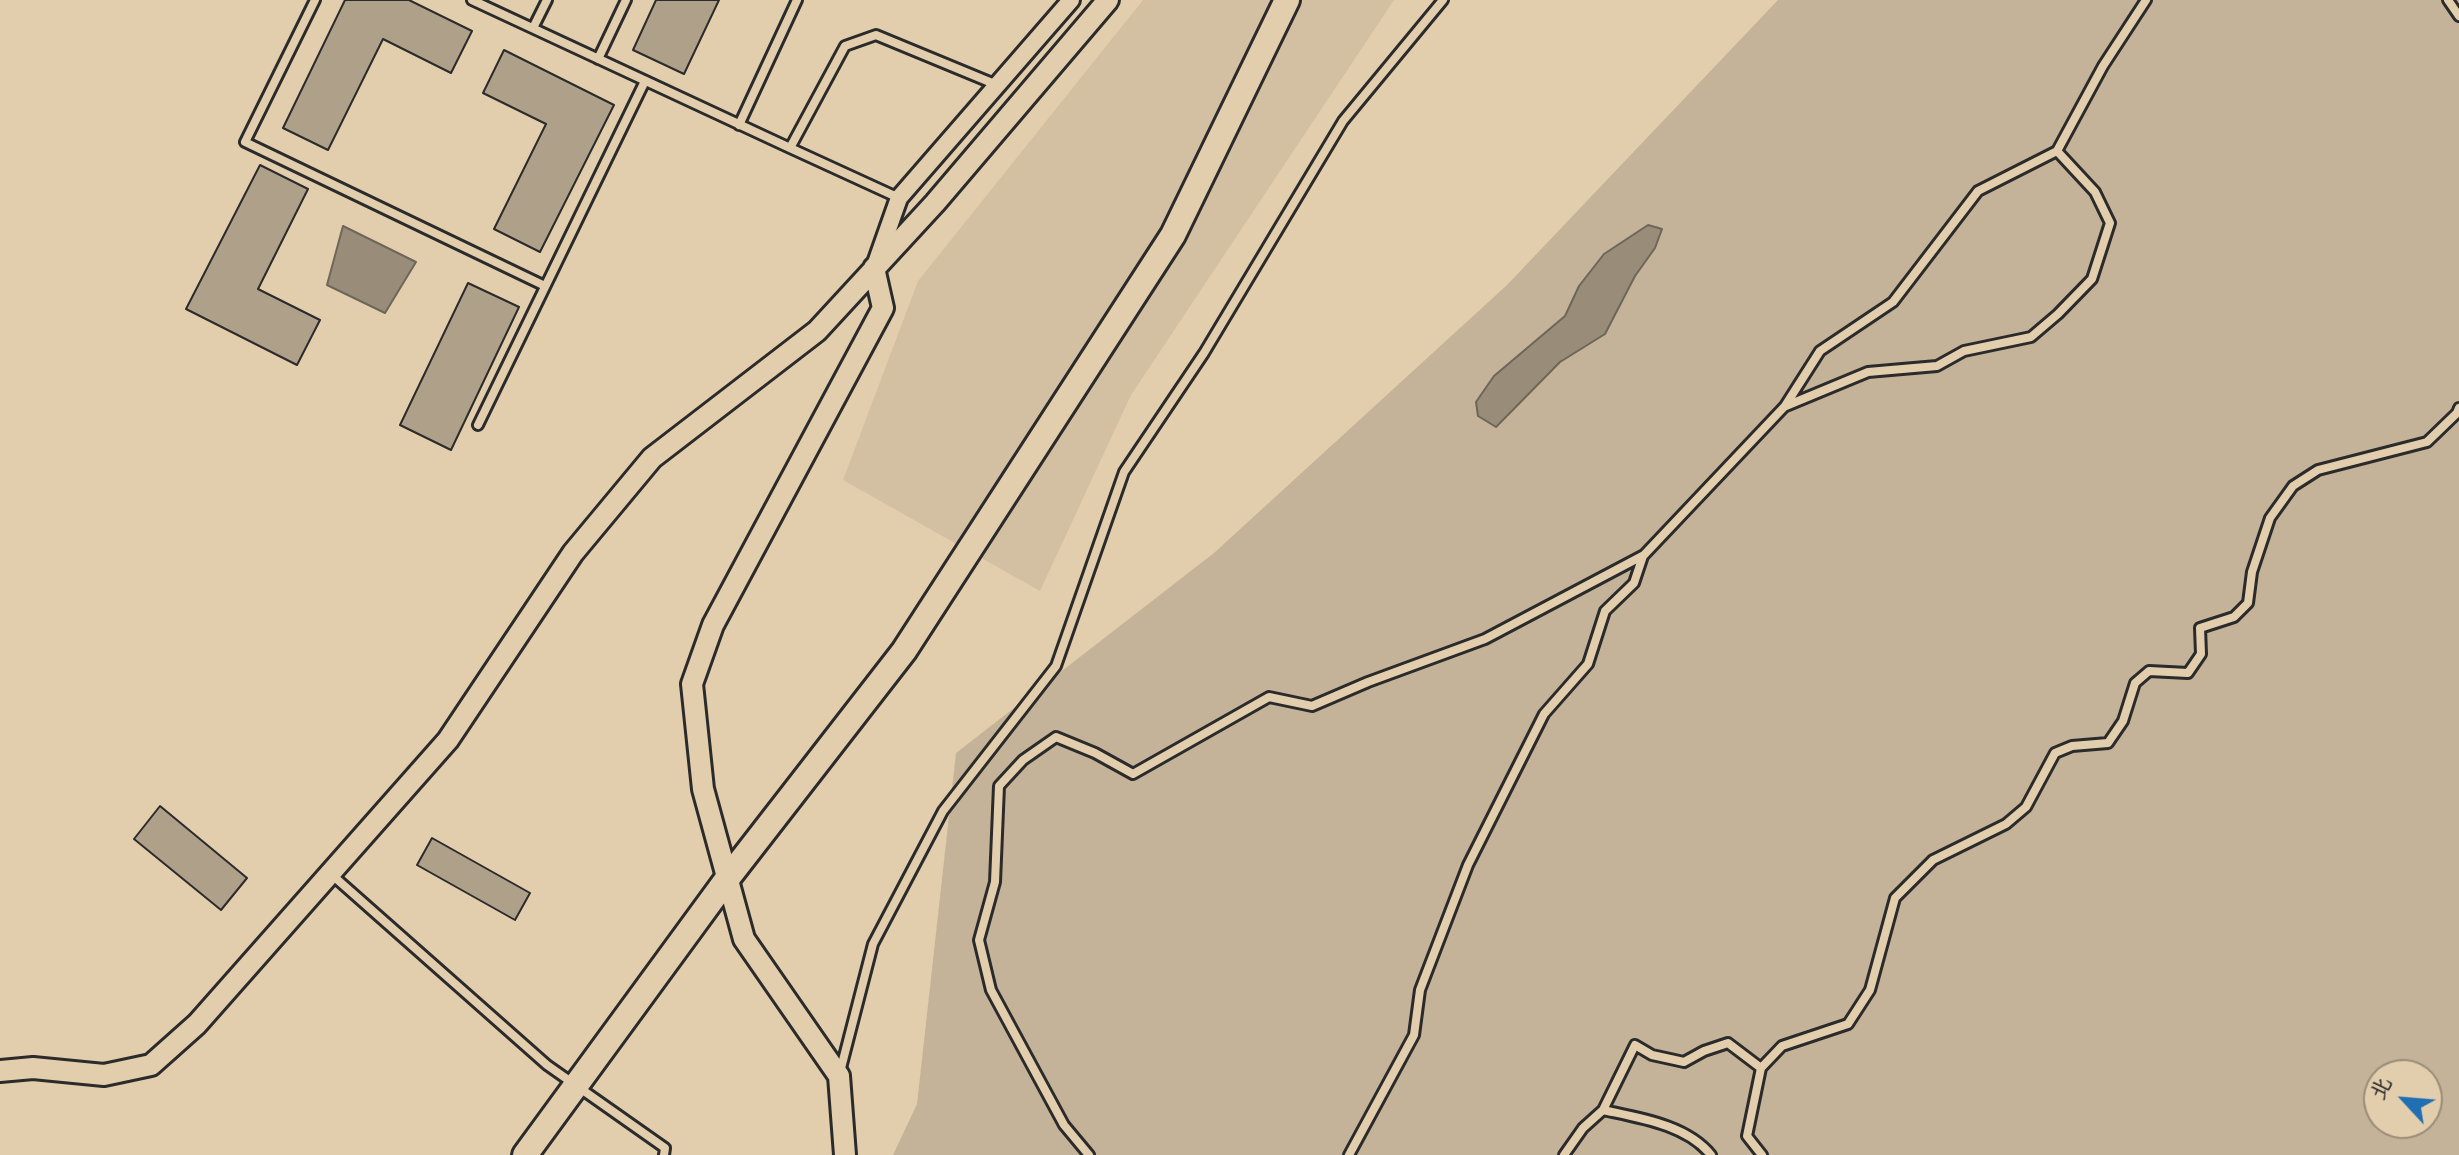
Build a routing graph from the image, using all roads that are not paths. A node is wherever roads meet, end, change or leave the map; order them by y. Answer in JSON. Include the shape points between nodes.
{"nodes":[{"id":1,"x":315,"y":0,"type":"edge"},
{"id":2,"x":472,"y":0,"type":"edge"},
{"id":3,"x":547,"y":0,"type":"edge"},
{"id":4,"x":626,"y":0,"type":"edge"},
{"id":5,"x":797,"y":0,"type":"edge"},
{"id":6,"x":1071,"y":0,"type":"edge"},
{"id":7,"x":1108,"y":0,"type":"edge"},
{"id":8,"x":1287,"y":0,"type":"edge"},
{"id":9,"x":1443,"y":0,"type":"edge"},
{"id":10,"x":2146,"y":0,"type":"edge"},
{"id":11,"x":2448,"y":0,"type":"edge"},
{"id":12,"x":2459,"y":16,"type":"edge"},
{"id":13,"x":533,"y":28,"type":"junction"},
{"id":14,"x":598,"y":59,"type":"junction"},
{"id":15,"x":645,"y":81,"type":"junction"},
{"id":16,"x":997,"y":85,"type":"junction"},
{"id":17,"x":739,"y":125,"type":"junction"},
{"id":18,"x":790,"y":148,"type":"junction"},
{"id":19,"x":2057,"y":151,"type":"junction"},
{"id":20,"x":899,"y":198,"type":"junction"},
{"id":21,"x":874,"y":268,"type":"junction"},
{"id":22,"x":545,"y":286,"type":"junction"},
{"id":23,"x":1785,"y":406,"type":"junction"},
{"id":24,"x":2459,"y":408,"type":"edge"},
{"id":25,"x":478,"y":425,"type":"dead end"},
{"id":26,"x":1644,"y":555,"type":"junction"},
{"id":27,"x":330,"y":874,"type":"junction"},
{"id":28,"x":727,"y":879,"type":"junction"},
{"id":29,"x":1761,"y":1068,"type":"junction"},
{"id":30,"x":0,"y":1071,"type":"edge"},
{"id":31,"x":839,"y":1076,"type":"junction"},
{"id":32,"x":1603,"y":1110,"type":"junction"},
{"id":33,"x":525,"y":1155,"type":"edge"},
{"id":34,"x":664,"y":1155,"type":"edge"},
{"id":35,"x":845,"y":1155,"type":"edge"},
{"id":36,"x":1089,"y":1155,"type":"edge"},
{"id":37,"x":1349,"y":1155,"type":"edge"},
{"id":38,"x":1564,"y":1155,"type":"edge"},
{"id":39,"x":1711,"y":1155,"type":"edge"},
{"id":40,"x":1762,"y":1155,"type":"edge"}],
"edges":[{"from":1,"to":22,"type":"lane","via":[[245,142]]},
{"from":2,"to":13,"type":"lane"},
{"from":3,"to":13,"type":"lane"},
{"from":4,"to":14,"type":"lane"},
{"from":5,"to":17,"type":"lane"},
{"from":6,"to":16,"type":"street"},
{"from":7,"to":21,"type":"street"},
{"from":8,"to":28,"type":"main road","via":[[1173,235],[904,651]]},
{"from":9,"to":31,"type":"lane","via":[[1343,121],[1204,353],[1124,472],[1056,666],[943,811],[873,944]]},
{"from":10,"to":19,"type":"lane"},
{"from":11,"to":12,"type":"lane"},
{"from":13,"to":14,"type":"lane"},
{"from":14,"to":15,"type":"lane"},
{"from":15,"to":17,"type":"lane"},
{"from":15,"to":22,"type":"lane"},
{"from":16,"to":18,"type":"lane","via":[[876,35],[845,46]]},
{"from":16,"to":20,"type":"street"},
{"from":17,"to":18,"type":"lane"},
{"from":18,"to":20,"type":"lane"},
{"from":19,"to":23,"type":"lane","via":[[1978,191],[1893,302],[1820,351]]},
{"from":19,"to":23,"type":"lane","via":[[2095,192],[2110,223],[2092,279],[2058,314],[2031,337],[1964,351],[1937,366],[1868,372]]},
{"from":20,"to":21,"type":"street"},
{"from":21,"to":27,"type":"street","via":[[817,331],[652,458],[573,553],[448,740]]},
{"from":21,"to":28,"type":"street","via":[[883,308],[713,625],[692,684],[703,789]]},
{"from":22,"to":25,"type":"lane"},
{"from":23,"to":26,"type":"lane"},
{"from":24,"to":29,"type":"lane","via":[[2427,442],[2318,470],[2293,486],[2270,518],[2248,603],[2234,617],[2200,628],[2201,654],[2188,673],[2149,671],[2135,683],[2123,721],[2108,743],[2055,753],[2026,807],[2006,824],[1933,860],[1895,898],[1870,990],[1848,1024],[1782,1046]]},
{"from":26,"to":36,"type":"lane","via":[[1485,639],[1312,706],[1269,697],[1133,774],[1056,737],[1023,760],[999,786],[995,882],[979,940],[991,990],[1064,1125]]},
{"from":26,"to":37,"type":"lane","via":[[1634,583],[1605,611],[1588,664],[1544,714],[1468,865],[1420,990],[1414,1035]]},
{"from":27,"to":30,"type":"street","via":[[197,1024],[151,1065],[104,1075],[33,1068]]},
{"from":27,"to":34,"type":"lane","via":[[547,1065],[665,1148]]},
{"from":28,"to":31,"type":"street","via":[[744,939]]},
{"from":28,"to":33,"type":"main road"},
{"from":29,"to":32,"type":"lane","via":[[1728,1043],[1684,1062],[1635,1045]]},
{"from":29,"to":40,"type":"lane","via":[[1747,1136]]},
{"from":31,"to":35,"type":"street"},
{"from":32,"to":38,"type":"lane"},
{"from":32,"to":39,"type":"lane","via":[[1647,1119],[1700,1141]]}]}
